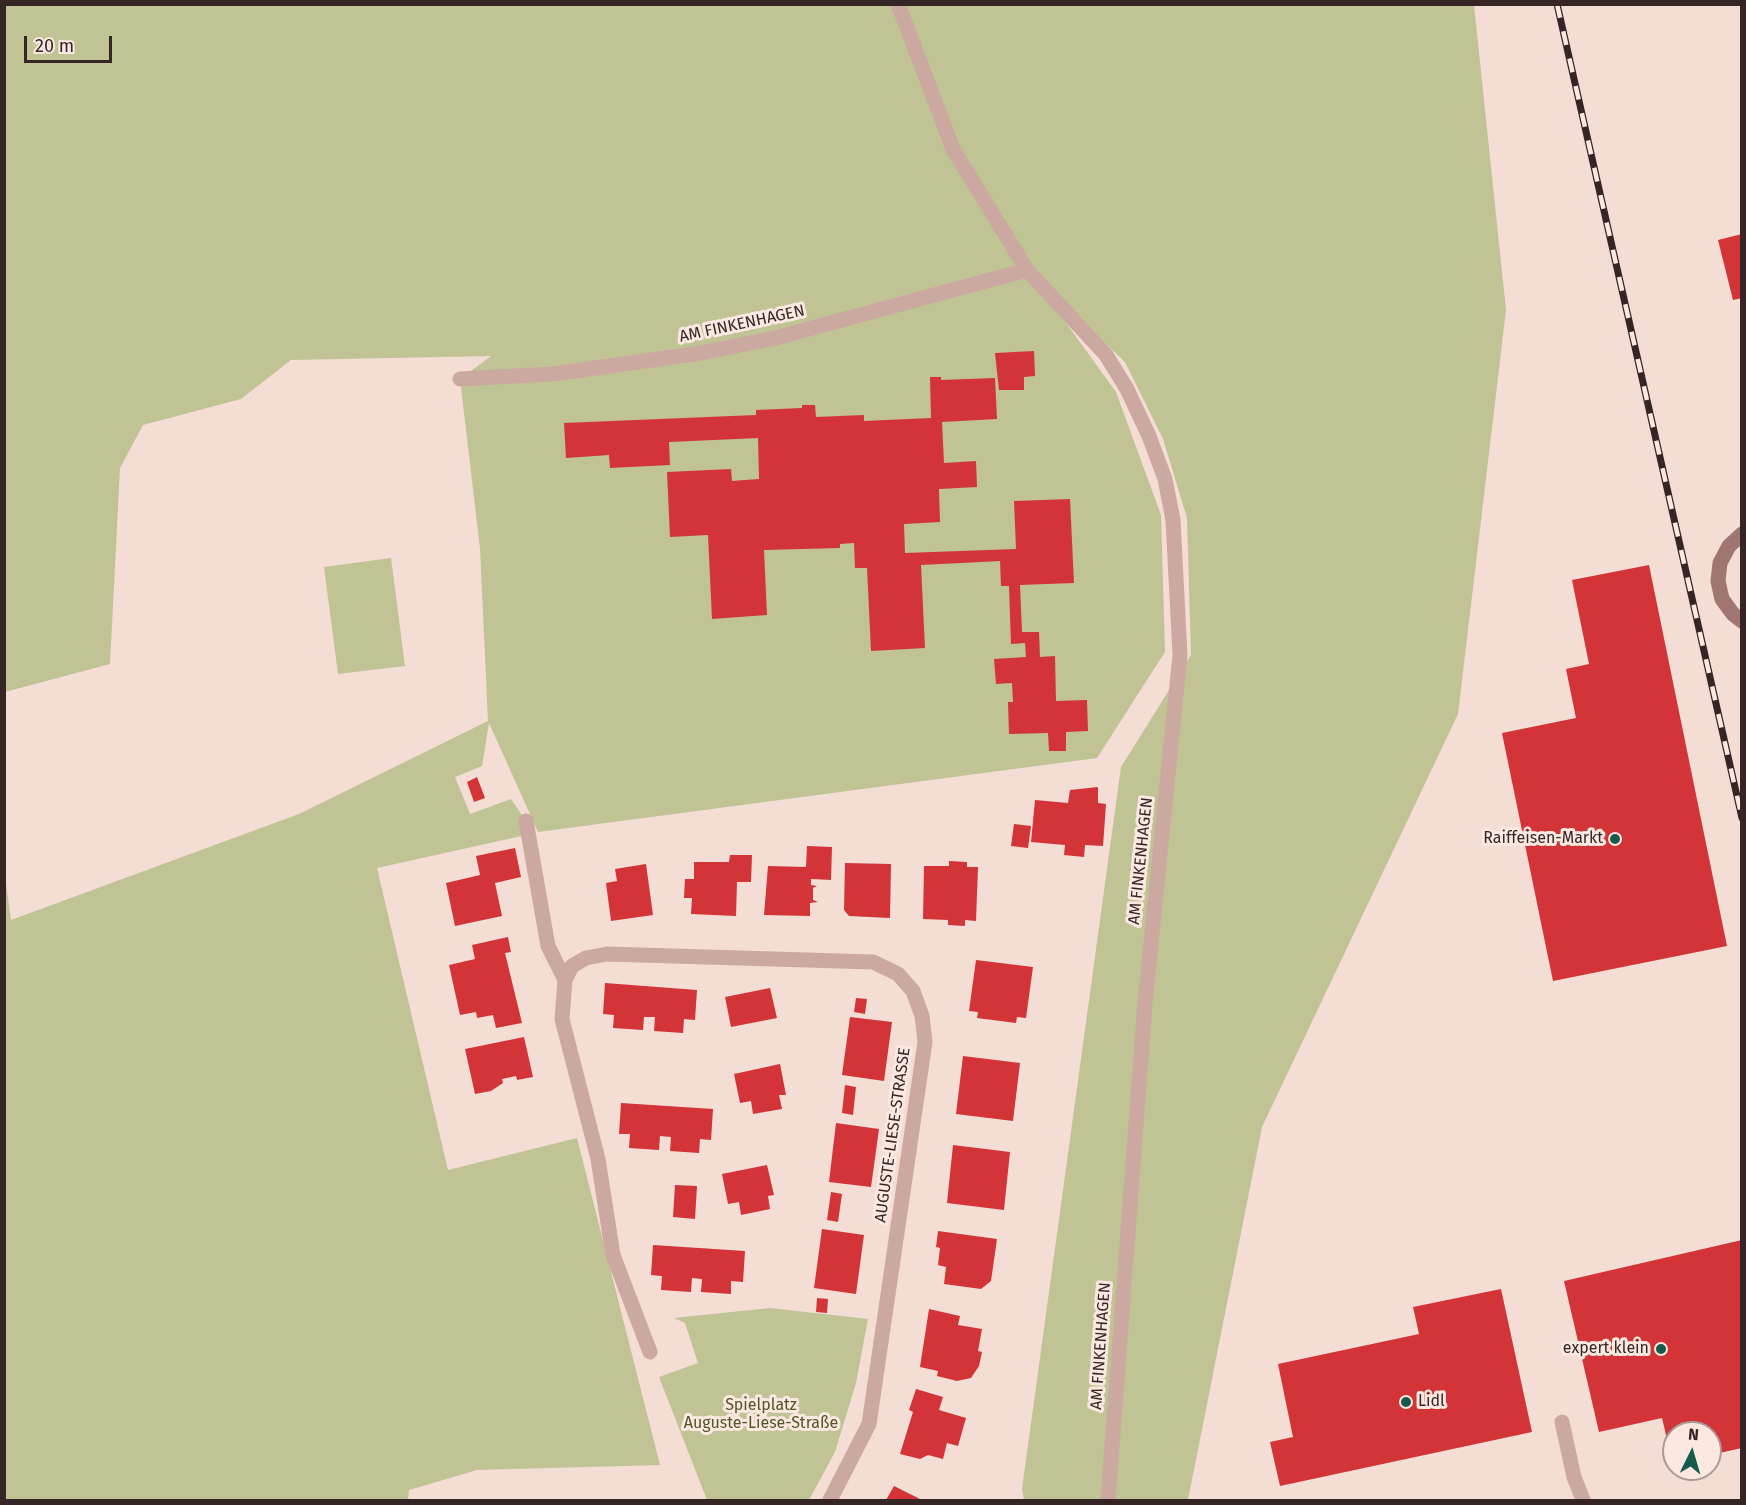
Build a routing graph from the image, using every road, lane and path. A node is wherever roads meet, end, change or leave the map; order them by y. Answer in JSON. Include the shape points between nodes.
{"nodes":[{"id":1,"x":898,"y":4,"type":"edge"},
{"id":2,"x":1027,"y":270,"type":"junction"},
{"id":3,"x":459,"y":379,"type":"dead end"},
{"id":4,"x":1742,"y":534,"type":"edge"},
{"id":5,"x":1742,"y":621,"type":"edge"},
{"id":6,"x":526,"y":821,"type":"dead end"},
{"id":7,"x":565,"y":980,"type":"junction"},
{"id":8,"x":650,"y":1352,"type":"dead end"},
{"id":9,"x":1562,"y":1422,"type":"dead end"},
{"id":10,"x":830,"y":1500,"type":"edge"},
{"id":11,"x":1108,"y":1500,"type":"edge"},
{"id":12,"x":1583,"y":1500,"type":"edge"}],
"edges":[{"from":1,"to":2,"type":"street","name":"AM FINKENHAGEN","via":[[953,149]]},
{"from":2,"to":3,"type":"street","name":"AM FINKENHAGEN","via":[[775,338],[701,353],[553,374]]},
{"from":2,"to":11,"type":"street","name":"AM FINKENHAGEN","via":[[1106,355],[1127,389],[1165,479],[1173,520],[1180,655],[1145,1004]]},
{"from":4,"to":5,"type":"main road","via":[[1720,562],[1718,581],[1722,599],[1732,615]]},
{"from":6,"to":7,"type":"street","via":[[548,946]]},
{"from":7,"to":8,"type":"street","via":[[562,1019],[598,1159],[613,1255]]},
{"from":7,"to":10,"type":"street","name":"AUGUSTE-LIESE-STRASSE","via":[[572,966],[586,958],[607,954],[873,962],[898,974],[914,991],[925,1042],[869,1424]]},
{"from":9,"to":12,"type":"street"}]}
